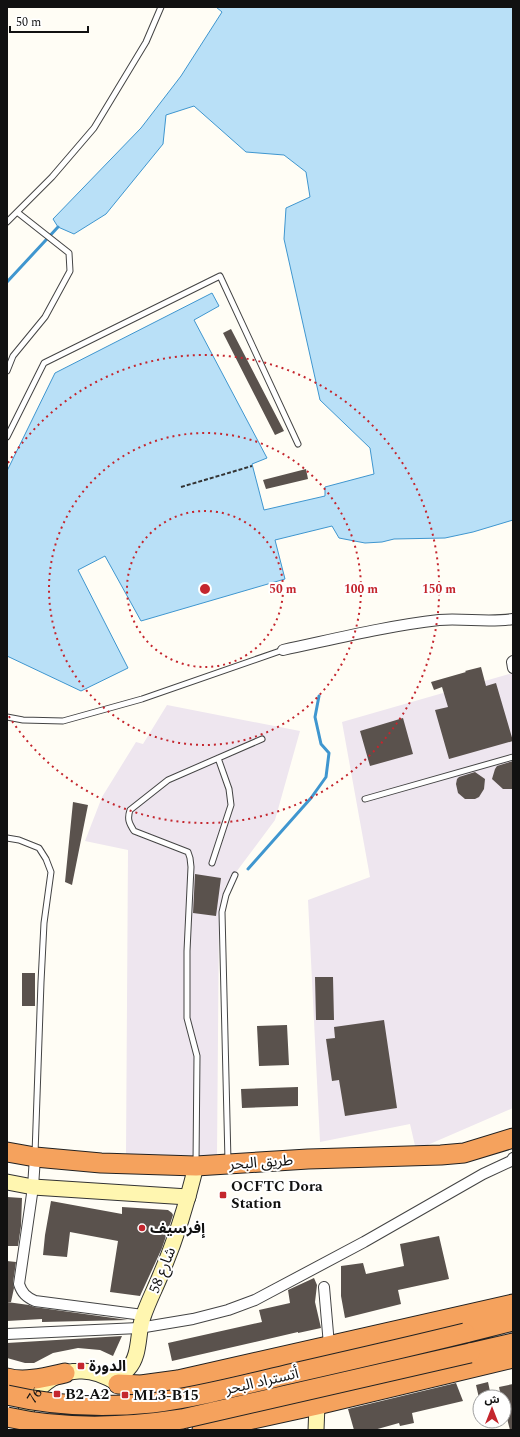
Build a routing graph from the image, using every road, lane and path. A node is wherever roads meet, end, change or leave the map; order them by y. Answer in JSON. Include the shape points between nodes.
{"nodes":[{"id":1,"x":160,"y":7,"type":"edge"},
{"id":2,"x":17,"y":212,"type":"junction"},
{"id":3,"x":7,"y":222,"type":"edge"},
{"id":4,"x":7,"y":371,"type":"edge"},
{"id":5,"x":7,"y":437,"type":"edge"},
{"id":6,"x":298,"y":444,"type":"dead end"},
{"id":7,"x":252,"y":466,"type":"dead end"},
{"id":8,"x":181,"y":487,"type":"dead end"},
{"id":9,"x":513,"y":619,"type":"edge"},
{"id":10,"x":283,"y":650,"type":"joint"},
{"id":11,"x":513,"y":661,"type":"edge"},
{"id":12,"x":513,"y":668,"type":"edge"},
{"id":13,"x":7,"y":717,"type":"edge"},
{"id":14,"x":262,"y":739,"type":"dead end"},
{"id":15,"x":513,"y":757,"type":"edge"},
{"id":16,"x":218,"y":758,"type":"junction"},
{"id":17,"x":365,"y":799,"type":"dead end"},
{"id":18,"x":7,"y":838,"type":"edge"},
{"id":19,"x":212,"y":863,"type":"dead end"},
{"id":20,"x":235,"y":875,"type":"dead end"},
{"id":21,"x":513,"y":1138,"type":"edge"},
{"id":22,"x":7,"y":1152,"type":"edge"},
{"id":23,"x":35,"y":1157,"type":"junction"},
{"id":24,"x":512,"y":1162,"type":"edge"},
{"id":25,"x":228,"y":1164,"type":"junction"},
{"id":26,"x":196,"y":1166,"type":"junction"},
{"id":27,"x":7,"y":1182,"type":"edge"},
{"id":28,"x":33,"y":1187,"type":"junction"},
{"id":29,"x":188,"y":1197,"type":"junction"},
{"id":30,"x":324,"y":1287,"type":"dead end"},
{"id":31,"x":513,"y":1304,"type":"edge"},
{"id":32,"x":141,"y":1321,"type":"junction"},
{"id":33,"x":513,"y":1321,"type":"edge"},
{"id":34,"x":7,"y":1334,"type":"edge"},
{"id":35,"x":513,"y":1343,"type":"edge"},
{"id":36,"x":329,"y":1345,"type":"junction"},
{"id":37,"x":513,"y":1358,"type":"edge"},
{"id":38,"x":64,"y":1373,"type":"junction"},
{"id":39,"x":7,"y":1378,"type":"edge"},
{"id":40,"x":178,"y":1380,"type":"junction"},
{"id":41,"x":113,"y":1381,"type":"junction"},
{"id":42,"x":7,"y":1395,"type":"edge"},
{"id":43,"x":317,"y":1404,"type":"junction"},
{"id":44,"x":7,"y":1417,"type":"edge"},
{"id":45,"x":24,"y":1430,"type":"edge"},
{"id":46,"x":139,"y":1430,"type":"edge"},
{"id":47,"x":178,"y":1430,"type":"edge"},
{"id":48,"x":202,"y":1430,"type":"edge"},
{"id":49,"x":316,"y":1430,"type":"edge"}],
"edges":[{"from":1,"to":2,"type":"lane","via":[[146,42],[94,128],[52,177]]},
{"from":2,"to":3,"type":"lane"},
{"from":2,"to":4,"type":"lane","via":[[69,253],[70,271],[45,317],[13,356]]},
{"from":5,"to":6,"type":"lane","via":[[44,363],[220,276]]},
{"from":7,"to":8,"type":"path"},
{"from":9,"to":10,"type":"street","via":[[441,620],[383,628]]},
{"from":10,"to":13,"type":"lane","via":[[142,699],[63,721]]},
{"from":11,"to":12,"type":"street"},
{"from":14,"to":16,"type":"lane"},
{"from":15,"to":17,"type":"lane"},
{"from":16,"to":19,"type":"lane","via":[[229,789],[231,805]]},
{"from":16,"to":26,"type":"lane","via":[[168,780],[130,810],[128,816],[134,831],[188,852],[190,858],[187,1018],[197,1056]]},
{"from":18,"to":23,"type":"lane","via":[[39,848],[51,872],[41,974]]},
{"from":20,"to":25,"type":"lane","via":[[222,912]]},
{"from":21,"to":25,"type":"highway","name":"طريق البحر","via":[[464,1153]]},
{"from":22,"to":23,"type":"highway","name":"طريق البحر"},
{"from":23,"to":26,"type":"highway","name":"طريق البحر","via":[[101,1163]]},
{"from":23,"to":28,"type":"street"},
{"from":24,"to":32,"type":"street","via":[[483,1174],[255,1300],[194,1319]]},
{"from":25,"to":26,"type":"highway","name":"طريق البحر"},
{"from":26,"to":29,"type":"street","name":"شارع 58"},
{"from":27,"to":28,"type":"street"},
{"from":28,"to":29,"type":"street"},
{"from":28,"to":32,"type":"street","via":[[19,1284],[21,1291],[35,1301]]},
{"from":29,"to":32,"type":"street","name":"شارع 58","via":[[179,1229]]},
{"from":30,"to":36,"type":"street"},
{"from":31,"to":36,"type":"highway"},
{"from":32,"to":34,"type":"street"},
{"from":32,"to":41,"type":"street","name":"شارع 58","via":[[134,1359],[128,1369]]},
{"from":33,"to":42,"type":"highway","name":"أتستراد البحر","bridge":true,"via":[[242,1386],[152,1403],[112,1406],[71,1405]]},
{"from":35,"to":44,"type":"highway","name":"أتستراد البحر","bridge":true,"via":[[155,1424],[114,1427],[67,1426]]},
{"from":36,"to":40,"type":"highway"},
{"from":37,"to":43,"type":"highway"},
{"from":38,"to":39,"type":"highway","via":[[24,1380]]},
{"from":38,"to":41,"type":"street","via":[[94,1372]]},
{"from":38,"to":45,"type":"street","name":"76","via":[[41,1387],[32,1398],[26,1410]]},
{"from":40,"to":41,"type":"highway","via":[[141,1386]]},
{"from":40,"to":47,"type":"highway","via":[[168,1391],[164,1405],[168,1420]]},
{"from":41,"to":46,"type":"street","via":[[128,1394],[134,1405]]},
{"from":43,"to":48,"type":"highway"},
{"from":43,"to":49,"type":"street"}]}
